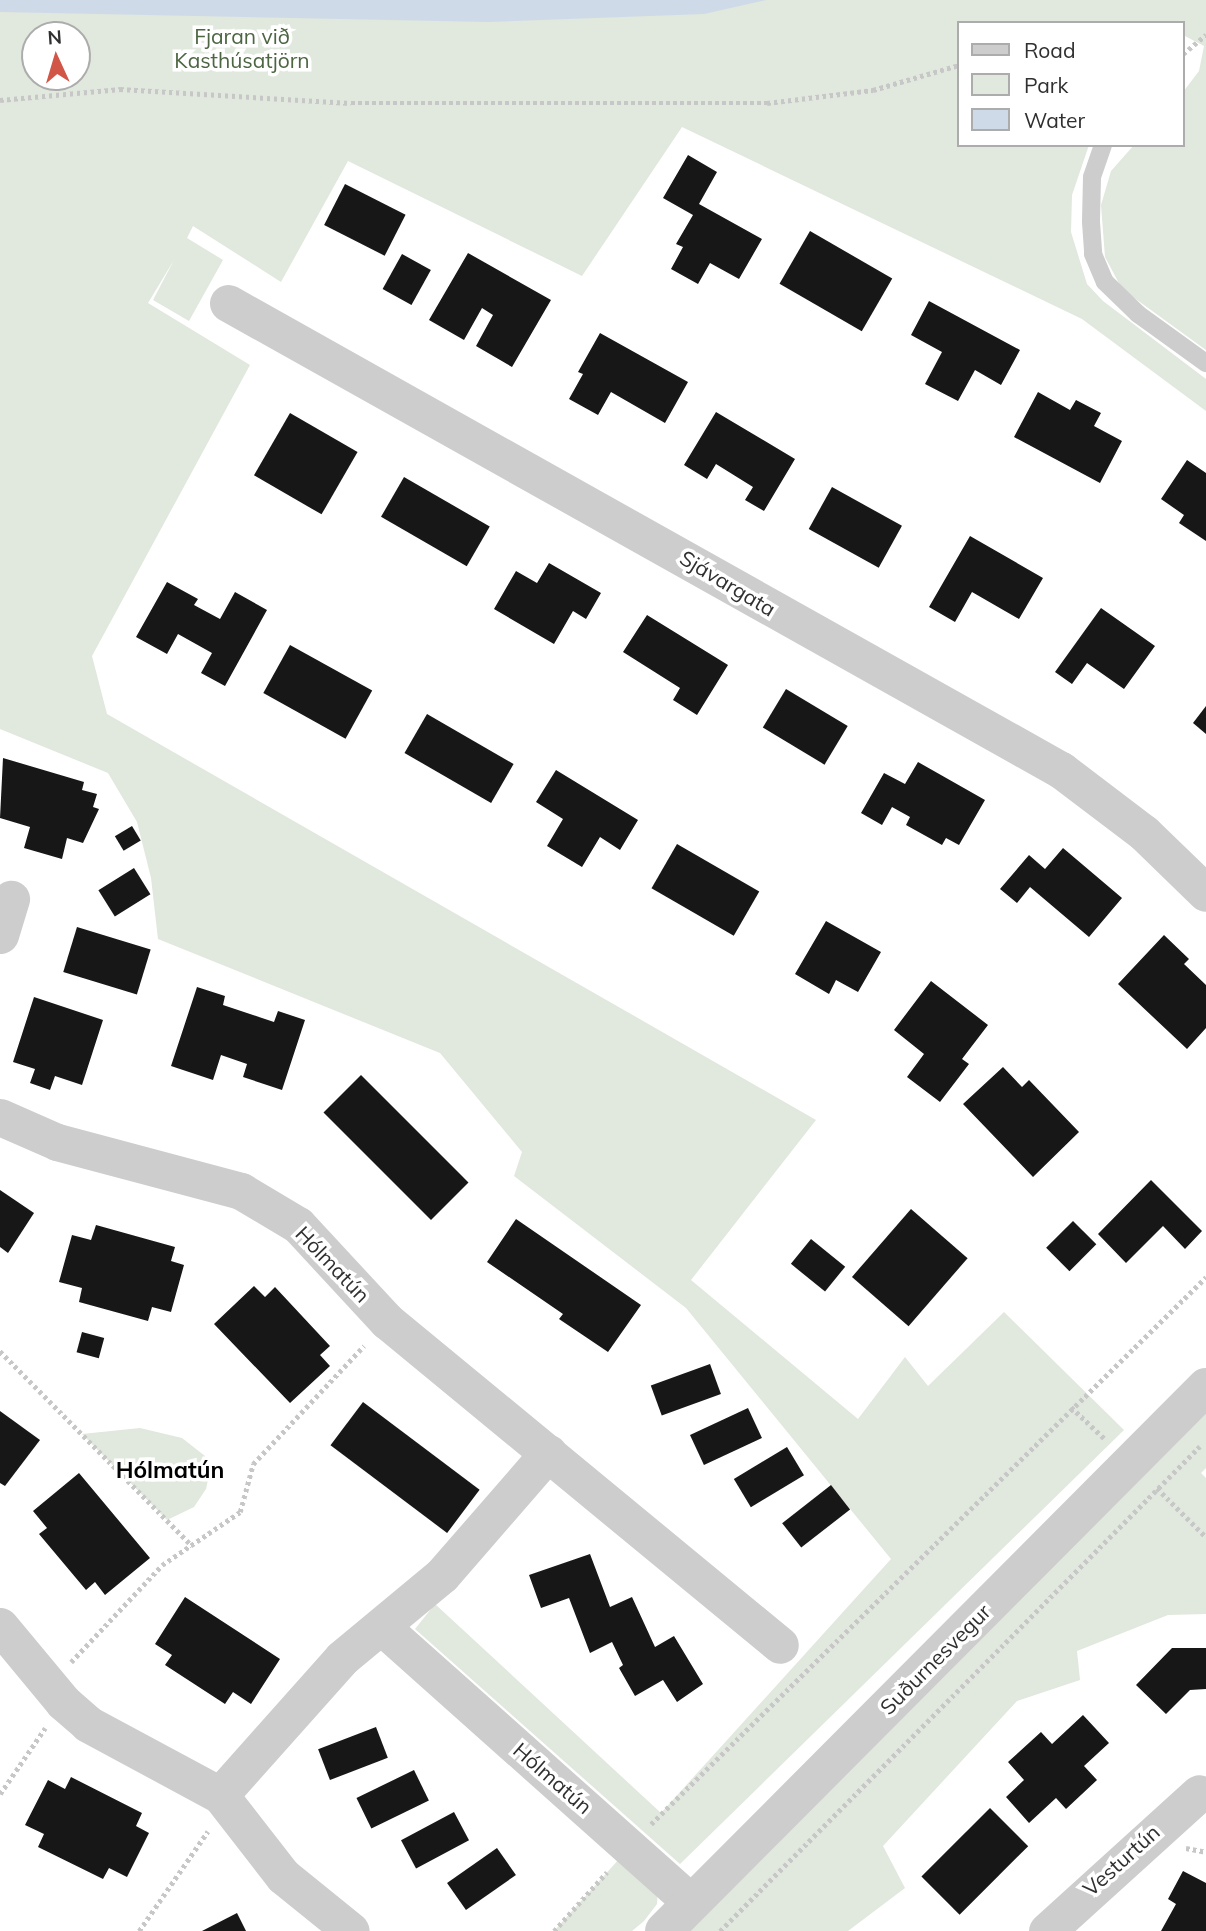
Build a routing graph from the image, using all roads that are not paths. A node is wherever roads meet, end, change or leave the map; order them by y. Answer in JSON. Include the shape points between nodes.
{"nodes":[{"id":1,"x":1101,"y":147,"type":"edge"},
{"id":2,"x":228,"y":303,"type":"dead end"},
{"id":3,"x":1206,"y":363,"type":"edge"},
{"id":4,"x":1206,"y":893,"type":"edge"},
{"id":5,"x":11,"y":899,"type":"dead end"},
{"id":6,"x":0,"y":935,"type":"edge"},
{"id":7,"x":0,"y":1117,"type":"edge"},
{"id":8,"x":1206,"y":1387,"type":"edge"},
{"id":9,"x":548,"y":1453,"type":"junction"},
{"id":10,"x":0,"y":1626,"type":"edge"},
{"id":11,"x":382,"y":1627,"type":"junction"},
{"id":12,"x":780,"y":1645,"type":"dead end"},
{"id":13,"x":1199,"y":1793,"type":"dead end"},
{"id":14,"x":223,"y":1800,"type":"junction"},
{"id":15,"x":691,"y":1902,"type":"junction"},
{"id":16,"x":351,"y":1931,"type":"edge"},
{"id":17,"x":664,"y":1931,"type":"edge"},
{"id":18,"x":1046,"y":1931,"type":"edge"}],
"edges":[{"from":1,"to":3,"type":"lane","via":[[1092,177],[1091,222],[1093,254],[1105,282],[1138,314]]},
{"from":2,"to":4,"type":"street","name":"Sjávargata","via":[[1061,770],[1144,832]]},
{"from":5,"to":6,"type":"street"},
{"from":7,"to":9,"type":"street","name":"Hólmatún","via":[[57,1142],[242,1191],[298,1224],[387,1321]]},
{"from":8,"to":15,"type":"street","name":"Suðurnesvegur"},
{"from":9,"to":11,"type":"street","via":[[442,1575]]},
{"from":9,"to":12,"type":"street","name":"Hólmatún"},
{"from":10,"to":14,"type":"street","via":[[56,1694],[88,1724]]},
{"from":11,"to":14,"type":"street","via":[[342,1658]]},
{"from":11,"to":15,"type":"street","name":"Hólmatún"},
{"from":13,"to":18,"type":"street","name":"Vesturtún"},
{"from":14,"to":16,"type":"street","via":[[284,1876]]},
{"from":15,"to":17,"type":"street","name":"Suðurnesvegur"}]}
